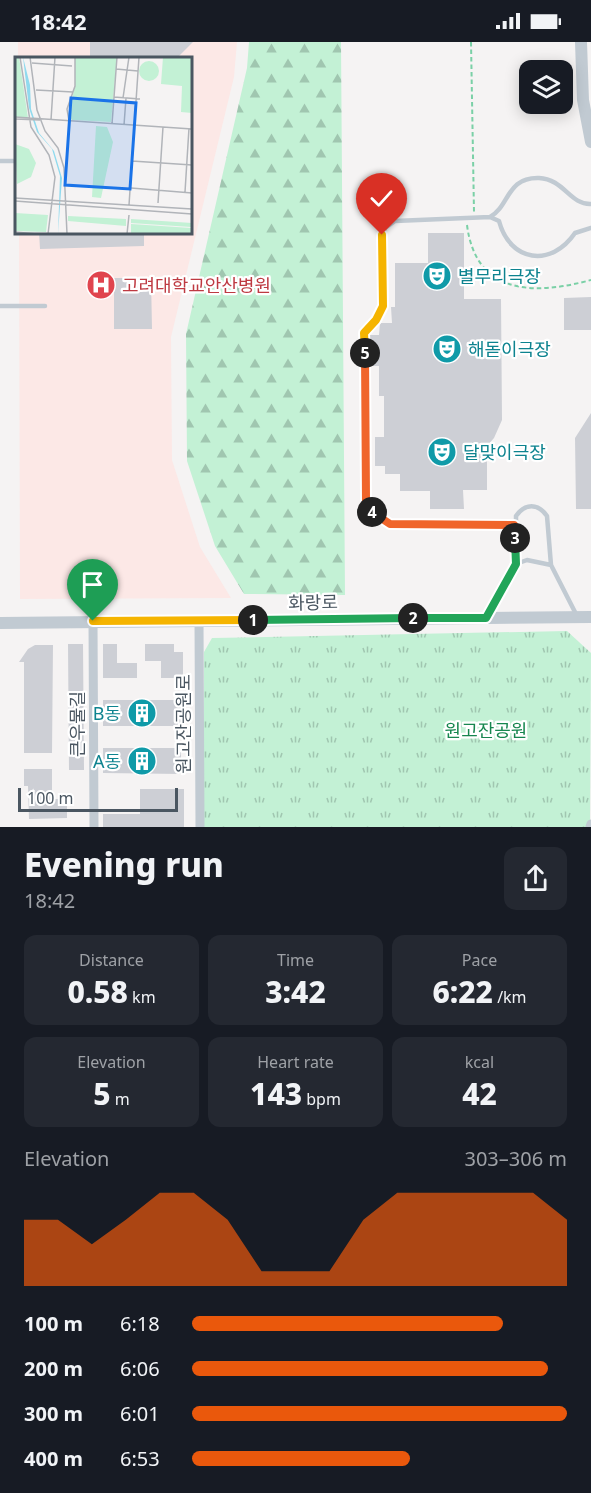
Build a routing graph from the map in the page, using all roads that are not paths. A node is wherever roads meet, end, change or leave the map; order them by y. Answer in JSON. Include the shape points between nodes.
{"nodes":[{"id":1,"x":581,"y":42,"type":"edge"},
{"id":2,"x":591,"y":142,"type":"edge"},
{"id":3,"x":361,"y":202,"type":"dead end"},
{"id":4,"x":591,"y":204,"type":"edge"},
{"id":5,"x":490,"y":217,"type":"junction"},
{"id":6,"x":385,"y":228,"type":"junction"},
{"id":7,"x":591,"y":228,"type":"edge"},
{"id":8,"x":0,"y":306,"type":"edge"},
{"id":9,"x":45,"y":306,"type":"dead end"},
{"id":10,"x":514,"y":525,"type":"junction"},
{"id":11,"x":516,"y":564,"type":"junction"},
{"id":12,"x":551,"y":565,"type":"junction"},
{"id":13,"x":591,"y":616,"type":"edge"},
{"id":14,"x":577,"y":617,"type":"junction"},
{"id":15,"x":486,"y":618,"type":"junction"},
{"id":16,"x":93,"y":621,"type":"junction"},
{"id":17,"x":199,"y":621,"type":"junction"},
{"id":18,"x":0,"y":623,"type":"edge"},
{"id":19,"x":94,"y":827,"type":"edge"},
{"id":20,"x":200,"y":827,"type":"edge"}],
"edges":[{"from":1,"to":2,"type":"street","via":[[583,100]]},
{"from":3,"to":6,"type":"lane","via":[[365,212]]},
{"from":4,"to":5,"type":"lane","via":[[576,201],[562,185],[536,178],[513,187]]},
{"from":5,"to":6,"type":"lane","via":[[395,221]]},
{"from":5,"to":7,"type":"lane","via":[[499,221],[509,244],[531,256],[557,252],[575,233]]},
{"from":6,"to":10,"type":"lane","via":[[383,306],[364,333],[366,500],[370,509],[390,524]]},
{"from":8,"to":9,"type":"lane"},
{"from":10,"to":11,"type":"lane"},
{"from":10,"to":12,"type":"lane","via":[[517,513],[526,507],[539,507],[545,512]]},
{"from":11,"to":12,"type":"lane","via":[[527,560]]},
{"from":11,"to":15,"type":"lane"},
{"from":12,"to":14,"type":"lane"},
{"from":13,"to":14,"type":"street","name":"화랑로"},
{"from":14,"to":15,"type":"street","name":"화랑로"},
{"from":15,"to":17,"type":"street","name":"화랑로"},
{"from":16,"to":17,"type":"street","name":"화랑로"},
{"from":16,"to":18,"type":"street","name":"화랑로"},
{"from":16,"to":19,"type":"street","name":"큰우물길"},
{"from":17,"to":20,"type":"street","name":"원고잔공원로"}]}
